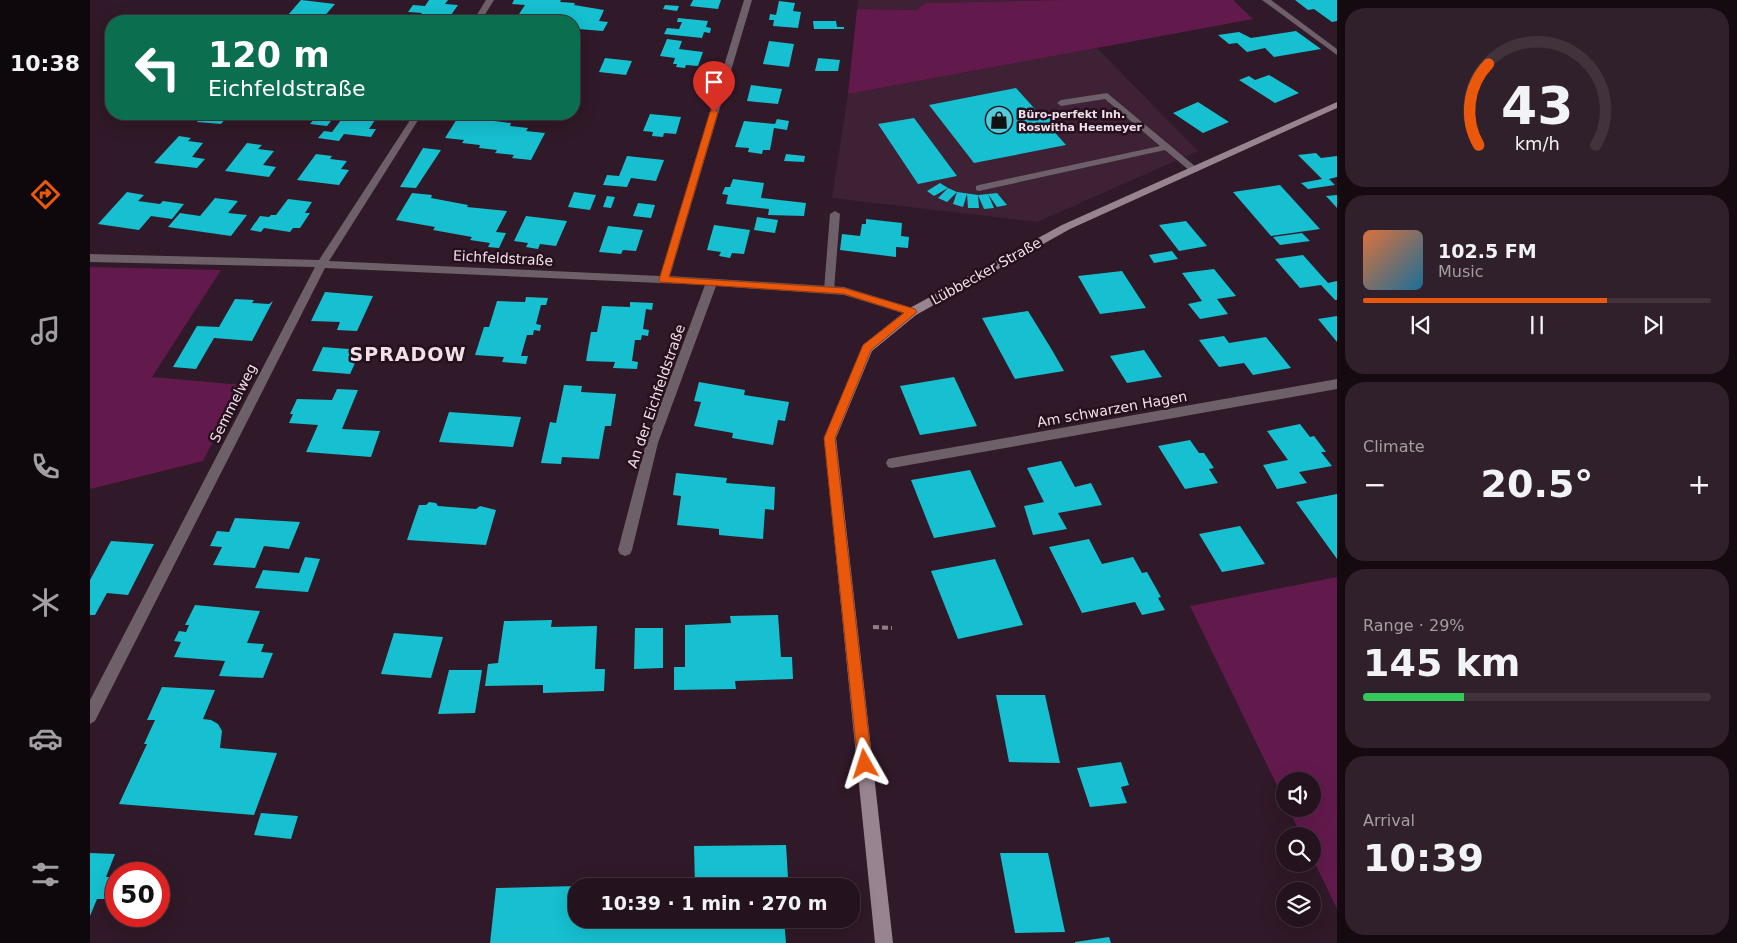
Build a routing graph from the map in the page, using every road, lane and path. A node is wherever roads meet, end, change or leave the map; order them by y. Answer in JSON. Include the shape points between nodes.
{"nodes":[{"id":1,"x":490,"y":0,"type":"edge"},
{"id":2,"x":748,"y":0,"type":"edge"},
{"id":3,"x":1266,"y":0,"type":"edge"},
{"id":4,"x":481,"y":15,"type":"edge"},
{"id":5,"x":1337,"y":53,"type":"edge"},
{"id":6,"x":1060,"y":104,"type":"dead end"},
{"id":7,"x":1337,"y":105,"type":"edge"},
{"id":8,"x":414,"y":120,"type":"edge"},
{"id":9,"x":1166,"y":147,"type":"junction"},
{"id":10,"x":1193,"y":169,"type":"junction"},
{"id":11,"x":979,"y":188,"type":"dead end"},
{"id":12,"x":835,"y":214,"type":"dead end"},
{"id":13,"x":90,"y":258,"type":"edge"},
{"id":14,"x":322,"y":264,"type":"junction"},
{"id":15,"x":664,"y":280,"type":"junction"},
{"id":16,"x":712,"y":282,"type":"junction"},
{"id":17,"x":829,"y":290,"type":"junction"},
{"id":18,"x":912,"y":312,"type":"junction"},
{"id":19,"x":1337,"y":384,"type":"edge"},
{"id":20,"x":892,"y":464,"type":"dead end"},
{"id":21,"x":625,"y":550,"type":"dead end"},
{"id":22,"x":90,"y":716,"type":"edge"},
{"id":23,"x":884,"y":943,"type":"edge"}],
"edges":[{"from":1,"to":4,"type":"street"},
{"from":2,"to":15,"type":"street"},
{"from":3,"to":5,"type":"street"},
{"from":6,"to":9,"type":"street","via":[[1107,96]]},
{"from":7,"to":10,"type":"main road","name":"Lübbecker Straße"},
{"from":8,"to":14,"type":"street","name":"Semmelweg"},
{"from":9,"to":10,"type":"street"},
{"from":9,"to":11,"type":"street"},
{"from":10,"to":18,"type":"main road","name":"Lübbecker Straße","via":[[1066,227]]},
{"from":12,"to":17,"type":"street"},
{"from":13,"to":14,"type":"street","name":"Eichfeldstraße"},
{"from":14,"to":15,"type":"street","name":"Eichfeldstraße"},
{"from":14,"to":22,"type":"street","name":"Semmelweg"},
{"from":15,"to":16,"type":"street","name":"Eichfeldstraße"},
{"from":16,"to":17,"type":"street","name":"Eichfeldstraße"},
{"from":16,"to":21,"type":"street","name":"An der Eichfeldstraße","via":[[652,443]]},
{"from":17,"to":18,"type":"street","name":"Eichfeldstraße","via":[[844,291]]},
{"from":18,"to":23,"type":"main road","name":"Lübbecker Straße","via":[[867,348],[830,438]]},
{"from":19,"to":20,"type":"street","name":"Am schwarzen Hagen"}]}
